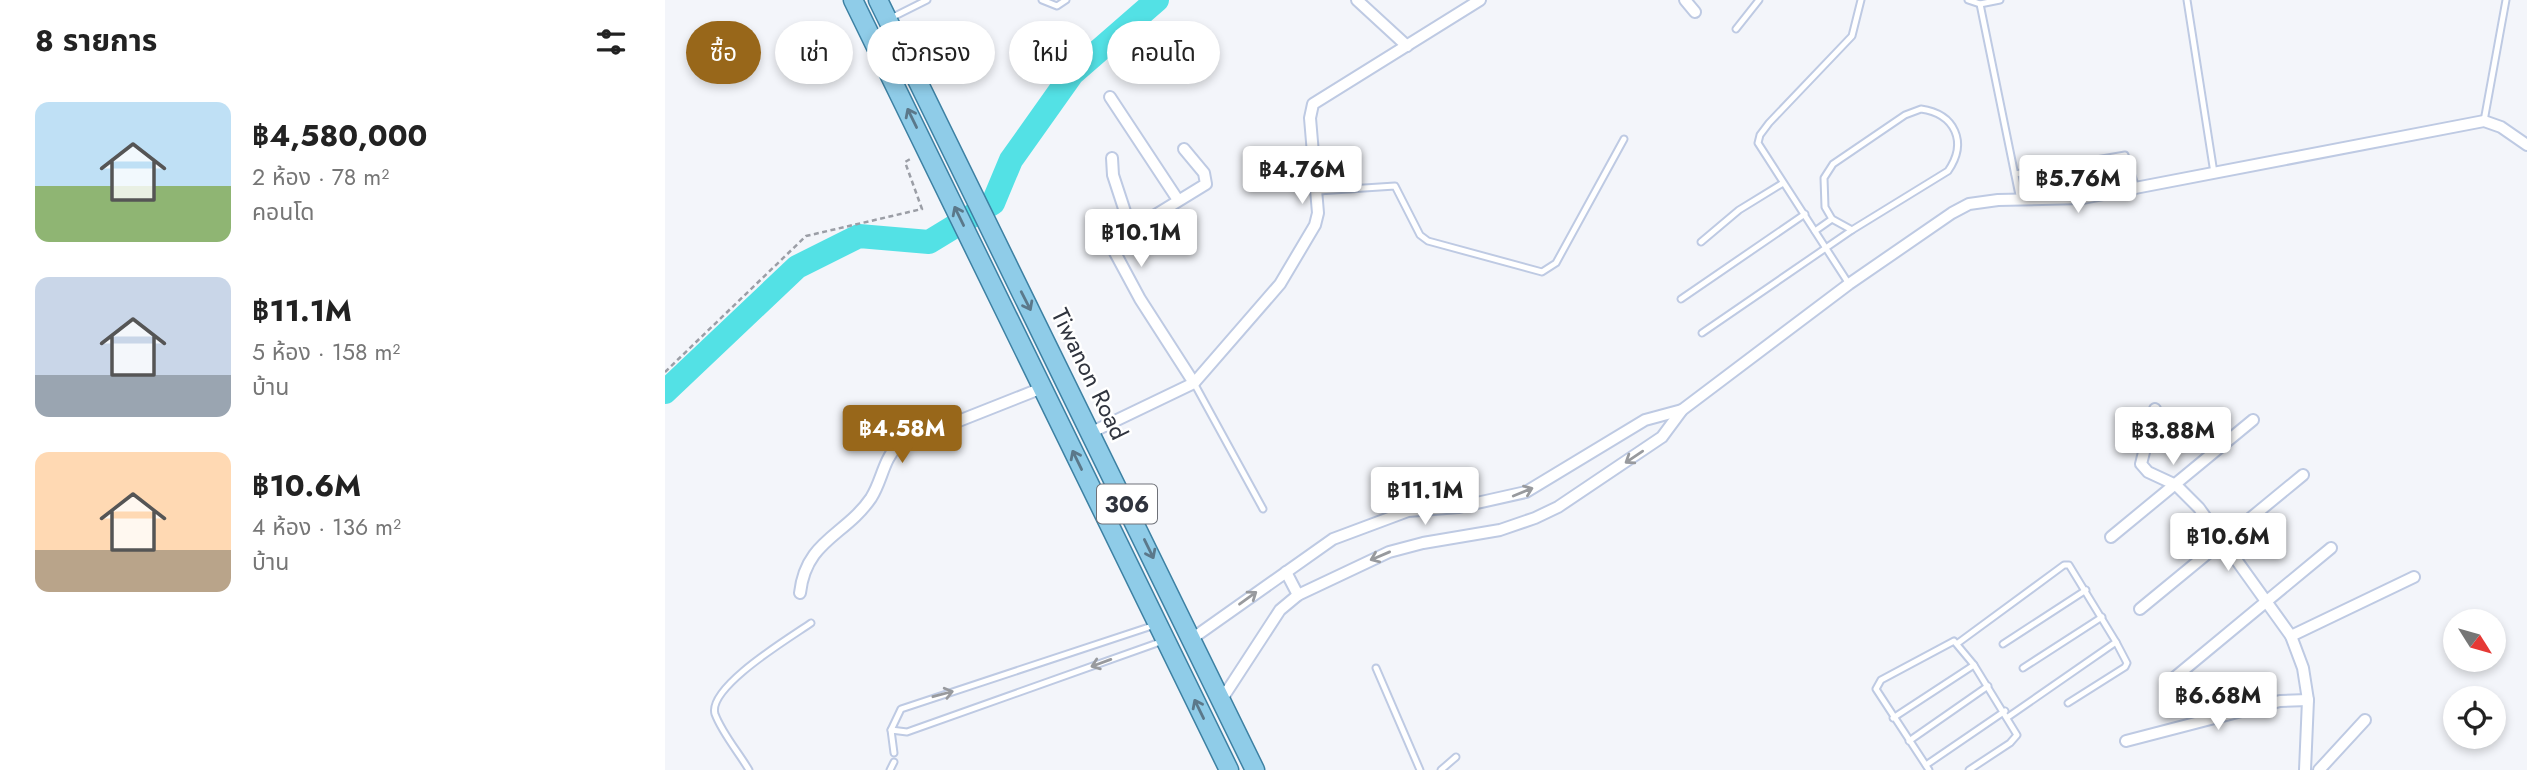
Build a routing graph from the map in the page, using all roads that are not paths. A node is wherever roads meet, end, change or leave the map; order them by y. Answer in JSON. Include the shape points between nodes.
{"nodes":[{"id":1,"x":853,"y":0,"type":"edge"},
{"id":2,"x":878,"y":0,"type":"edge"},
{"id":3,"x":927,"y":0,"type":"edge"},
{"id":4,"x":1042,"y":0,"type":"edge"},
{"id":5,"x":1066,"y":0,"type":"edge"},
{"id":6,"x":1357,"y":0,"type":"edge"},
{"id":7,"x":1480,"y":0,"type":"edge"},
{"id":8,"x":1685,"y":0,"type":"edge"},
{"id":9,"x":1759,"y":0,"type":"edge"},
{"id":10,"x":1861,"y":0,"type":"edge"},
{"id":11,"x":1968,"y":0,"type":"edge"},
{"id":12,"x":2000,"y":0,"type":"edge"},
{"id":13,"x":2187,"y":0,"type":"edge"},
{"id":14,"x":2506,"y":0,"type":"edge"},
{"id":15,"x":1980,"y":4,"type":"junction"},
{"id":16,"x":1695,"y":12,"type":"dead end"},
{"id":17,"x":888,"y":20,"type":"junction"},
{"id":18,"x":1736,"y":29,"type":"dead end"},
{"id":19,"x":1407,"y":46,"type":"junction"},
{"id":20,"x":1110,"y":97,"type":"dead end"},
{"id":21,"x":2484,"y":121,"type":"junction"},
{"id":22,"x":1624,"y":139,"type":"dead end"},
{"id":23,"x":2527,"y":145,"type":"edge"},
{"id":24,"x":1184,"y":149,"type":"dead end"},
{"id":25,"x":1112,"y":158,"type":"dead end"},
{"id":26,"x":2214,"y":173,"type":"junction"},
{"id":27,"x":2015,"y":174,"type":"junction"},
{"id":28,"x":1783,"y":183,"type":"junction"},
{"id":29,"x":2136,"y":188,"type":"junction"},
{"id":30,"x":1318,"y":191,"type":"junction"},
{"id":31,"x":1178,"y":200,"type":"junction"},
{"id":32,"x":2020,"y":200,"type":"junction"},
{"id":33,"x":1805,"y":214,"type":"junction"},
{"id":34,"x":1832,"y":219,"type":"junction"},
{"id":35,"x":1131,"y":230,"type":"junction"},
{"id":36,"x":1852,"y":230,"type":"junction"},
{"id":37,"x":1815,"y":231,"type":"junction"},
{"id":38,"x":1701,"y":242,"type":"dead end"},
{"id":39,"x":1826,"y":249,"type":"junction"},
{"id":40,"x":1849,"y":285,"type":"junction"},
{"id":41,"x":1681,"y":299,"type":"dead end"},
{"id":42,"x":1702,"y":333,"type":"dead end"},
{"id":43,"x":1194,"y":383,"type":"junction"},
{"id":44,"x":1042,"y":388,"type":"junction"},
{"id":45,"x":2155,"y":409,"type":"dead end"},
{"id":46,"x":1682,"y":410,"type":"junction"},
{"id":47,"x":2253,"y":420,"type":"dead end"},
{"id":48,"x":1092,"y":432,"type":"junction"},
{"id":49,"x":2304,"y":475,"type":"dead end"},
{"id":50,"x":2175,"y":485,"type":"junction"},
{"id":51,"x":1263,"y":509,"type":"dead end"},
{"id":52,"x":2111,"y":537,"type":"dead end"},
{"id":53,"x":2224,"y":541,"type":"junction"},
{"id":54,"x":2331,"y":548,"type":"dead end"},
{"id":55,"x":1286,"y":572,"type":"junction"},
{"id":56,"x":2414,"y":577,"type":"dead end"},
{"id":57,"x":2086,"y":590,"type":"junction"},
{"id":58,"x":800,"y":593,"type":"dead end"},
{"id":59,"x":1298,"y":595,"type":"junction"},
{"id":60,"x":2268,"y":601,"type":"junction"},
{"id":61,"x":2140,"y":609,"type":"dead end"},
{"id":62,"x":2102,"y":617,"type":"junction"},
{"id":63,"x":811,"y":623,"type":"dead end"},
{"id":64,"x":1162,"y":632,"type":"junction"},
{"id":65,"x":2291,"y":636,"type":"junction"},
{"id":66,"x":1192,"y":638,"type":"junction"},
{"id":67,"x":2116,"y":642,"type":"junction"},
{"id":68,"x":1958,"y":643,"type":"junction"},
{"id":69,"x":2003,"y":644,"type":"dead end"},
{"id":70,"x":1974,"y":665,"type":"junction"},
{"id":71,"x":1376,"y":668,"type":"dead end"},
{"id":72,"x":2023,"y":668,"type":"dead end"},
{"id":73,"x":2174,"y":678,"type":"dead end"},
{"id":74,"x":1988,"y":686,"type":"junction"},
{"id":75,"x":1221,"y":699,"type":"junction"},
{"id":76,"x":2308,"y":700,"type":"junction"},
{"id":77,"x":2068,"y":703,"type":"dead end"},
{"id":78,"x":2006,"y":714,"type":"junction"},
{"id":79,"x":1892,"y":718,"type":"junction"},
{"id":80,"x":2365,"y":720,"type":"dead end"},
{"id":81,"x":891,"y":730,"type":"junction"},
{"id":82,"x":1909,"y":741,"type":"junction"},
{"id":83,"x":2126,"y":741,"type":"dead end"},
{"id":84,"x":894,"y":753,"type":"dead end"},
{"id":85,"x":1456,"y":757,"type":"dead end"},
{"id":86,"x":894,"y":762,"type":"dead end"},
{"id":87,"x":1928,"y":768,"type":"edge"},
{"id":88,"x":749,"y":770,"type":"edge"},
{"id":89,"x":890,"y":770,"type":"edge"},
{"id":90,"x":1229,"y":770,"type":"edge"},
{"id":91,"x":1255,"y":770,"type":"edge"},
{"id":92,"x":1420,"y":770,"type":"edge"},
{"id":93,"x":1441,"y":770,"type":"edge"},
{"id":94,"x":1969,"y":770,"type":"edge"},
{"id":95,"x":2305,"y":770,"type":"edge"},
{"id":96,"x":2319,"y":770,"type":"edge"}],
"edges":[{"from":44,"to":1,"type":"main road","name":"Tiwanon Road","number":"306","one_way":true},
{"from":2,"to":17,"type":"main road","name":"Tiwanon Road","number":"306"},
{"from":3,"to":17,"type":"lane"},
{"from":4,"to":5,"type":"lane","via":[[1057,6]]},
{"from":6,"to":19,"type":"street"},
{"from":7,"to":19,"type":"street"},
{"from":8,"to":16,"type":"street"},
{"from":9,"to":18,"type":"lane"},
{"from":10,"to":28,"type":"lane","via":[[1852,36],[1760,135],[1762,153]]},
{"from":11,"to":15,"type":"lane"},
{"from":12,"to":15,"type":"lane"},
{"from":13,"to":26,"type":"lane"},
{"from":14,"to":21,"type":"lane"},
{"from":15,"to":27,"type":"lane"},
{"from":17,"to":48,"type":"main road","name":"Tiwanon Road","number":"306","one_way":true},
{"from":19,"to":30,"type":"street","via":[[1314,104],[1310,118]]},
{"from":20,"to":31,"type":"street"},
{"from":21,"to":23,"type":"street"},
{"from":21,"to":26,"type":"street"},
{"from":22,"to":30,"type":"lane","via":[[1556,263],[1542,272],[1427,241],[1395,186]]},
{"from":24,"to":31,"type":"street","via":[[1207,180]]},
{"from":25,"to":35,"type":"street"},
{"from":26,"to":29,"type":"street"},
{"from":27,"to":29,"type":"lane","via":[[2125,155]]},
{"from":27,"to":32,"type":"lane"},
{"from":28,"to":33,"type":"lane"},
{"from":28,"to":38,"type":"lane","via":[[1739,210]]},
{"from":29,"to":32,"type":"street","via":[[2083,198]]},
{"from":30,"to":43,"type":"street","via":[[1315,225],[1280,284]]},
{"from":31,"to":35,"type":"street"},
{"from":32,"to":40,"type":"street","via":[[1969,204]]},
{"from":33,"to":37,"type":"lane"},
{"from":33,"to":41,"type":"lane"},
{"from":34,"to":36,"type":"lane"},
{"from":34,"to":36,"type":"lane","via":[[1822,193],[1833,163],[1905,115],[1921,108],[1937,111],[1951,124],[1958,140],[1957,159],[1948,171]]},
{"from":34,"to":37,"type":"lane"},
{"from":35,"to":43,"type":"street","via":[[1112,247]]},
{"from":36,"to":39,"type":"lane"},
{"from":37,"to":39,"type":"lane"},
{"from":39,"to":40,"type":"lane"},
{"from":39,"to":42,"type":"lane"},
{"from":40,"to":46,"type":"street"},
{"from":43,"to":48,"type":"street"},
{"from":43,"to":51,"type":"lane"},
{"from":44,"to":58,"type":"street","via":[[898,445],[869,501],[815,551]]},
{"from":64,"to":44,"type":"main road","name":"Tiwanon Road","number":"306","one_way":true},
{"from":45,"to":50,"type":"street","via":[[2141,464]]},
{"from":55,"to":46,"type":"street","one_way":true,"via":[[1333,539],[1376,521],[1408,511],[1458,507],[1526,492],[1645,421]]},
{"from":46,"to":59,"type":"street","one_way":true,"via":[[1662,438],[1558,507],[1500,530],[1389,552]]},
{"from":47,"to":50,"type":"street"},
{"from":48,"to":66,"type":"main road","name":"Tiwanon Road","number":"306","one_way":true},
{"from":49,"to":53,"type":"street"},
{"from":50,"to":52,"type":"street"},
{"from":50,"to":53,"type":"street"},
{"from":53,"to":60,"type":"street"},
{"from":53,"to":61,"type":"street"},
{"from":54,"to":60,"type":"street"},
{"from":55,"to":59,"type":"street"},
{"from":66,"to":55,"type":"street","one_way":true},
{"from":56,"to":65,"type":"street"},
{"from":57,"to":62,"type":"lane"},
{"from":57,"to":68,"type":"lane","via":[[2073,568],[2064,565]]},
{"from":57,"to":69,"type":"lane"},
{"from":59,"to":75,"type":"street","via":[[1280,610]]},
{"from":60,"to":65,"type":"street"},
{"from":60,"to":73,"type":"street"},
{"from":62,"to":67,"type":"lane"},
{"from":62,"to":72,"type":"lane"},
{"from":63,"to":88,"type":"lane","via":[[726,685],[717,700],[715,714]]},
{"from":64,"to":81,"type":"lane","one_way":true,"via":[[907,733]]},
{"from":81,"to":64,"type":"lane","one_way":true,"via":[[901,709],[918,701]]},
{"from":90,"to":64,"type":"main road","name":"Tiwanon Road","number":"306","one_way":true},
{"from":65,"to":76,"type":"street"},
{"from":66,"to":75,"type":"main road","name":"Tiwanon Road","number":"306"},
{"from":67,"to":77,"type":"lane","via":[[2126,667]]},
{"from":67,"to":78,"type":"lane"},
{"from":68,"to":70,"type":"lane"},
{"from":68,"to":79,"type":"lane","via":[[1944,643],[1881,680],[1876,690]]},
{"from":70,"to":74,"type":"lane"},
{"from":70,"to":79,"type":"lane"},
{"from":71,"to":92,"type":"lane"},
{"from":74,"to":78,"type":"lane"},
{"from":74,"to":82,"type":"lane"},
{"from":75,"to":91,"type":"main road","name":"Tiwanon Road","number":"306"},
{"from":76,"to":83,"type":"street","via":[[2280,701]]},
{"from":76,"to":95,"type":"street"},
{"from":78,"to":87,"type":"lane"},
{"from":78,"to":94,"type":"lane","via":[[2016,739]]},
{"from":79,"to":82,"type":"lane"},
{"from":80,"to":96,"type":"street"},
{"from":81,"to":84,"type":"lane"},
{"from":82,"to":87,"type":"lane"},
{"from":85,"to":93,"type":"lane"},
{"from":86,"to":89,"type":"lane"}]}
